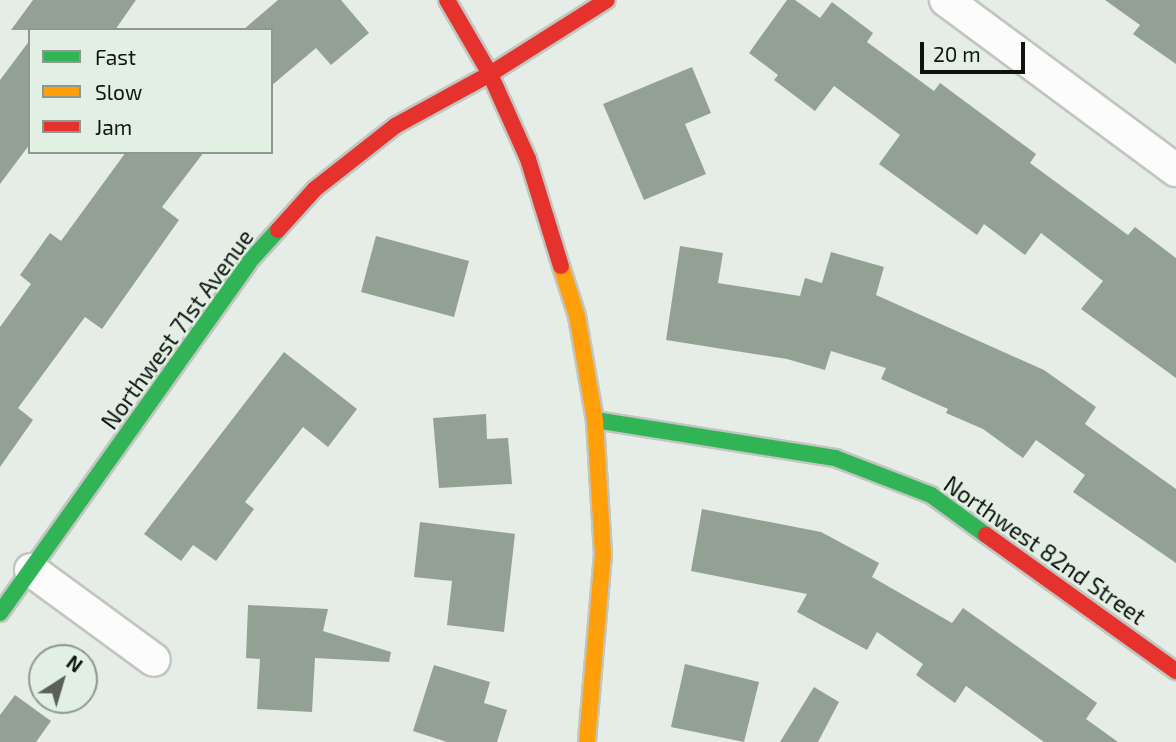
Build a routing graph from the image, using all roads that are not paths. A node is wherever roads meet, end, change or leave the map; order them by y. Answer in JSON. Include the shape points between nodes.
{"nodes":[{"id":1,"x":447,"y":0,"type":"edge"},
{"id":2,"x":607,"y":0,"type":"edge"},
{"id":3,"x":946,"y":0,"type":"edge"},
{"id":4,"x":490,"y":74,"type":"junction"},
{"id":5,"x":1176,"y":170,"type":"edge"},
{"id":6,"x":595,"y":420,"type":"junction"},
{"id":7,"x":31,"y":570,"type":"junction"},
{"id":8,"x":0,"y":613,"type":"edge"},
{"id":9,"x":154,"y":660,"type":"dead end"},
{"id":10,"x":1176,"y":671,"type":"edge"},
{"id":11,"x":587,"y":742,"type":"edge"}],
"edges":[{"from":1,"to":4,"type":"street"},
{"from":2,"to":4,"type":"street","name":"Northwest 71st Avenue"},
{"from":3,"to":5,"type":"street"},
{"from":4,"to":6,"type":"street","via":[[528,159],[577,316]]},
{"from":4,"to":7,"type":"street","name":"Northwest 71st Avenue","via":[[395,126],[315,189],[249,262]]},
{"from":6,"to":10,"type":"street","name":"Northwest 82nd Street","via":[[835,458],[931,495]]},
{"from":6,"to":11,"type":"street","via":[[603,554]]},
{"from":7,"to":8,"type":"street","name":"Northwest 71st Avenue"},
{"from":7,"to":9,"type":"street"}]}
